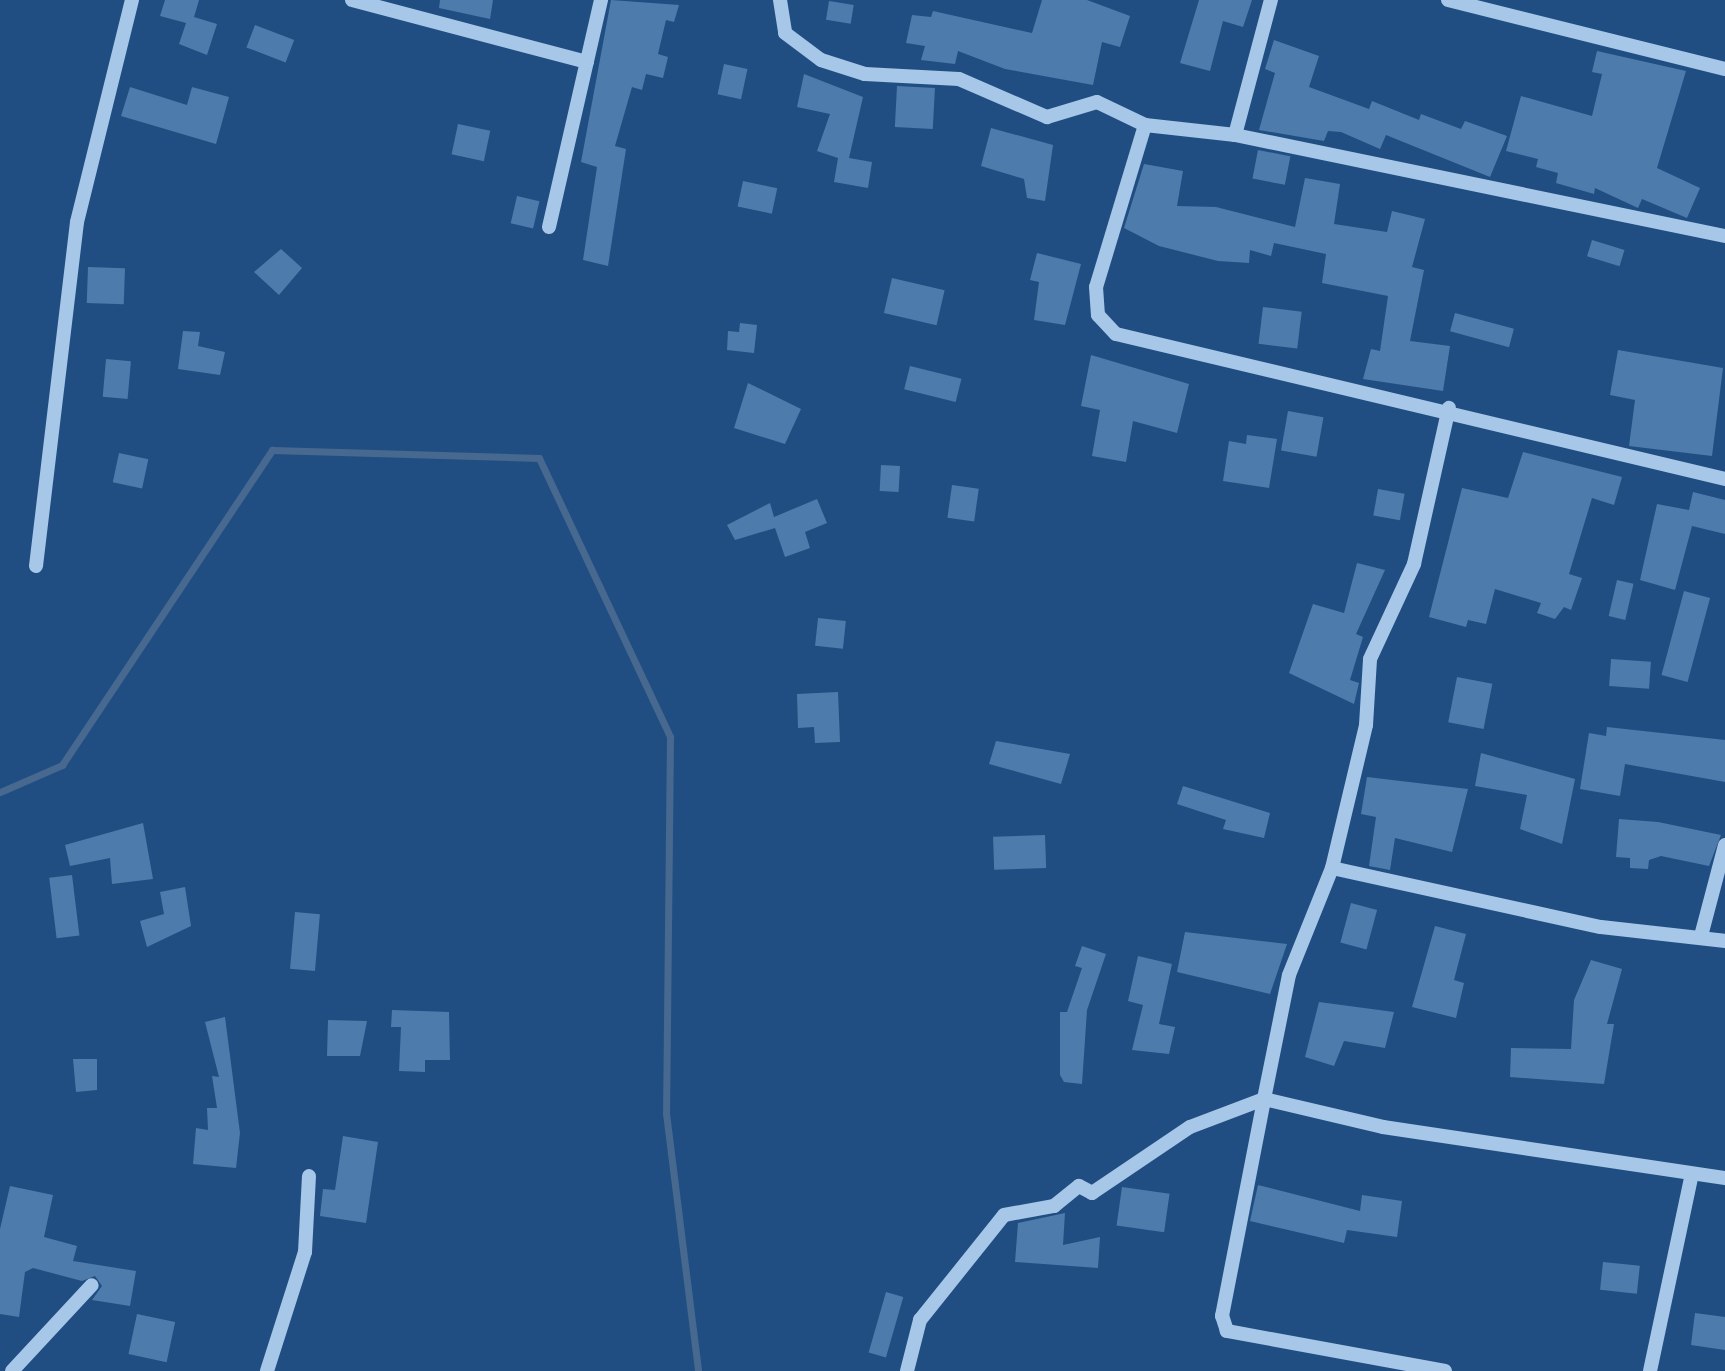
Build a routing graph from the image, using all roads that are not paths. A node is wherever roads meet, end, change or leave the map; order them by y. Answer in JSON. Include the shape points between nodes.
{"nodes":[{"id":1,"x":132,"y":0,"type":"edge"},
{"id":2,"x":352,"y":0,"type":"edge"},
{"id":3,"x":601,"y":0,"type":"edge"},
{"id":4,"x":780,"y":0,"type":"edge"},
{"id":5,"x":1271,"y":0,"type":"edge"},
{"id":6,"x":1448,"y":0,"type":"edge"},
{"id":7,"x":587,"y":62,"type":"junction"},
{"id":8,"x":1725,"y":69,"type":"edge"},
{"id":9,"x":1145,"y":125,"type":"junction"},
{"id":10,"x":1235,"y":135,"type":"junction"},
{"id":11,"x":549,"y":227,"type":"dead end"},
{"id":12,"x":1725,"y":236,"type":"edge"},
{"id":13,"x":1449,"y":408,"type":"junction"},
{"id":14,"x":1725,"y":479,"type":"edge"},
{"id":15,"x":36,"y":566,"type":"dead end"},
{"id":16,"x":1725,"y":845,"type":"edge"},
{"id":17,"x":1332,"y":868,"type":"junction"},
{"id":18,"x":1701,"y":936,"type":"junction"},
{"id":19,"x":1725,"y":941,"type":"edge"},
{"id":20,"x":1264,"y":1099,"type":"junction"},
{"id":21,"x":1692,"y":1174,"type":"junction"},
{"id":22,"x":309,"y":1176,"type":"dead end"},
{"id":23,"x":1725,"y":1178,"type":"edge"},
{"id":24,"x":92,"y":1285,"type":"dead end"},
{"id":25,"x":12,"y":1371,"type":"edge"},
{"id":26,"x":267,"y":1371,"type":"edge"},
{"id":27,"x":907,"y":1371,"type":"edge"},
{"id":28,"x":1445,"y":1371,"type":"edge"},
{"id":29,"x":1650,"y":1371,"type":"edge"}],
"edges":[{"from":1,"to":15,"type":"street","via":[[77,222]]},
{"from":2,"to":7,"type":"street"},
{"from":3,"to":7,"type":"street"},
{"from":4,"to":9,"type":"street","via":[[785,33],[821,60],[865,74],[959,79],[1047,117],[1097,102]]},
{"from":5,"to":10,"type":"street"},
{"from":6,"to":8,"type":"street"},
{"from":7,"to":11,"type":"street"},
{"from":9,"to":10,"type":"street"},
{"from":9,"to":13,"type":"street","via":[[1096,287],[1098,315],[1116,334]]},
{"from":10,"to":12,"type":"street"},
{"from":13,"to":14,"type":"street"},
{"from":13,"to":17,"type":"street","via":[[1414,564],[1370,659],[1366,725]]},
{"from":16,"to":18,"type":"street"},
{"from":17,"to":18,"type":"street","via":[[1601,927]]},
{"from":17,"to":20,"type":"street","via":[[1289,975]]},
{"from":18,"to":19,"type":"street"},
{"from":20,"to":21,"type":"street","via":[[1383,1127]]},
{"from":20,"to":27,"type":"street","via":[[1190,1127],[1092,1193],[1079,1186],[1054,1206],[1004,1215],[920,1320]]},
{"from":20,"to":28,"type":"street","via":[[1222,1316],[1227,1331]]},
{"from":21,"to":23,"type":"street"},
{"from":21,"to":29,"type":"street"},
{"from":22,"to":26,"type":"street","via":[[305,1252]]},
{"from":24,"to":25,"type":"street"}]}
